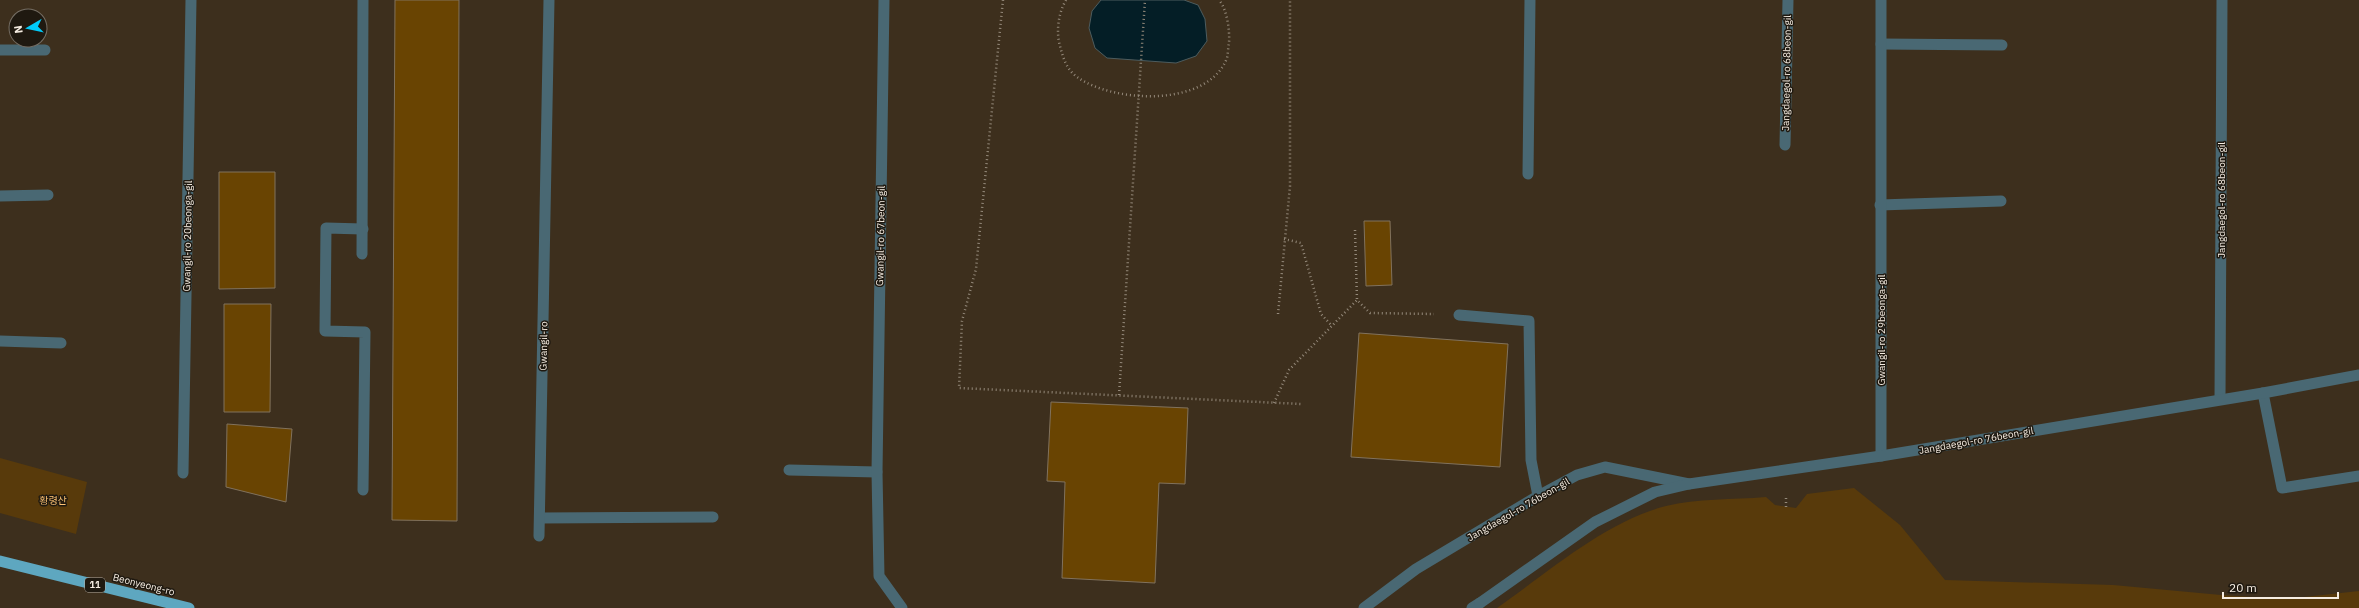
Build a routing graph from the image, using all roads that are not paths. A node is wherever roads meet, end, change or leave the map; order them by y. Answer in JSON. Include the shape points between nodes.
{"nodes":[{"id":1,"x":191,"y":0,"type":"edge"},
{"id":2,"x":363,"y":0,"type":"edge"},
{"id":3,"x":549,"y":0,"type":"edge"},
{"id":4,"x":884,"y":0,"type":"edge"},
{"id":5,"x":1530,"y":0,"type":"edge"},
{"id":6,"x":1788,"y":0,"type":"edge"},
{"id":7,"x":1881,"y":0,"type":"edge"},
{"id":8,"x":2222,"y":0,"type":"edge"},
{"id":9,"x":1881,"y":44,"type":"junction"},
{"id":10,"x":2002,"y":45,"type":"dead end"},
{"id":11,"x":0,"y":50,"type":"edge"},
{"id":12,"x":44,"y":50,"type":"dead end"},
{"id":13,"x":1785,"y":145,"type":"dead end"},
{"id":14,"x":1528,"y":174,"type":"dead end"},
{"id":15,"x":48,"y":195,"type":"dead end"},
{"id":16,"x":0,"y":196,"type":"edge"},
{"id":17,"x":2001,"y":201,"type":"dead end"},
{"id":18,"x":1880,"y":205,"type":"junction"},
{"id":19,"x":363,"y":229,"type":"junction"},
{"id":20,"x":362,"y":254,"type":"dead end"},
{"id":21,"x":1458,"y":315,"type":"road end"},
{"id":22,"x":0,"y":341,"type":"edge"},
{"id":23,"x":61,"y":343,"type":"dead end"},
{"id":24,"x":2359,"y":375,"type":"edge"},
{"id":25,"x":2263,"y":393,"type":"junction"},
{"id":26,"x":2220,"y":399,"type":"junction"},
{"id":27,"x":1881,"y":456,"type":"junction"},
{"id":28,"x":789,"y":470,"type":"dead end"},
{"id":29,"x":876,"y":472,"type":"junction"},
{"id":30,"x":183,"y":473,"type":"dead end"},
{"id":31,"x":2359,"y":476,"type":"edge"},
{"id":32,"x":1689,"y":484,"type":"junction"},
{"id":33,"x":363,"y":490,"type":"dead end"},
{"id":34,"x":1538,"y":496,"type":"junction"},
{"id":35,"x":713,"y":517,"type":"dead end"},
{"id":36,"x":540,"y":518,"type":"junction"},
{"id":37,"x":539,"y":536,"type":"dead end"},
{"id":38,"x":0,"y":561,"type":"edge"},
{"id":39,"x":1476,"y":605,"type":"edge"},
{"id":40,"x":189,"y":608,"type":"edge"},
{"id":41,"x":902,"y":608,"type":"edge"},
{"id":42,"x":1364,"y":608,"type":"edge"}],
"edges":[{"from":1,"to":30,"type":"street","name":"Gwangil-ro 20beonga-gil"},
{"from":2,"to":19,"type":"street"},
{"from":3,"to":36,"type":"street","name":"Gwangil-ro"},
{"from":4,"to":29,"type":"street","name":"Gwangil-ro 67beon-gil"},
{"from":5,"to":14,"type":"street"},
{"from":6,"to":13,"type":"street","name":"Jangdaegol-ro 68beon-gil"},
{"from":7,"to":9,"type":"street","name":"Gwangil-ro 29beonga-gil"},
{"from":8,"to":26,"type":"street","name":"Jangdaegol-ro 68beon-gil"},
{"from":9,"to":10,"type":"street"},
{"from":9,"to":18,"type":"street","name":"Gwangil-ro 29beonga-gil"},
{"from":11,"to":12,"type":"street"},
{"from":15,"to":16,"type":"street"},
{"from":17,"to":18,"type":"street"},
{"from":18,"to":27,"type":"street","name":"Gwangil-ro 29beonga-gil"},
{"from":19,"to":20,"type":"street"},
{"from":19,"to":33,"type":"street","via":[[326,228],[325,331],[365,332]]},
{"from":21,"to":34,"type":"street","via":[[1529,321],[1531,460]]},
{"from":22,"to":23,"type":"street"},
{"from":24,"to":25,"type":"street","name":"Jangdaegol-ro 76beon-gil"},
{"from":25,"to":26,"type":"street","name":"Jangdaegol-ro 76beon-gil"},
{"from":25,"to":31,"type":"street","via":[[2282,488]]},
{"from":26,"to":27,"type":"street","name":"Jangdaegol-ro 76beon-gil"},
{"from":27,"to":32,"type":"street","name":"Jangdaegol-ro 76beon-gil"},
{"from":28,"to":29,"type":"street"},
{"from":29,"to":41,"type":"street","name":"Gwangil-ro 67beon-gil","via":[[879,576]]},
{"from":32,"to":34,"type":"street","name":"Jangdaegol-ro 76beon-gil","via":[[1605,467],[1577,475]]},
{"from":32,"to":39,"type":"street","name":"Jangdaegol-ro 76beon-gil","via":[[1654,492],[1595,522]]},
{"from":34,"to":42,"type":"street","name":"Jangdaegol-ro 76beon-gil","via":[[1416,569]]},
{"from":35,"to":36,"type":"street"},
{"from":36,"to":37,"type":"street","name":"Gwangil-ro"},
{"from":38,"to":40,"type":"highway","name":"Beonyeong-ro","number":"11"}]}
